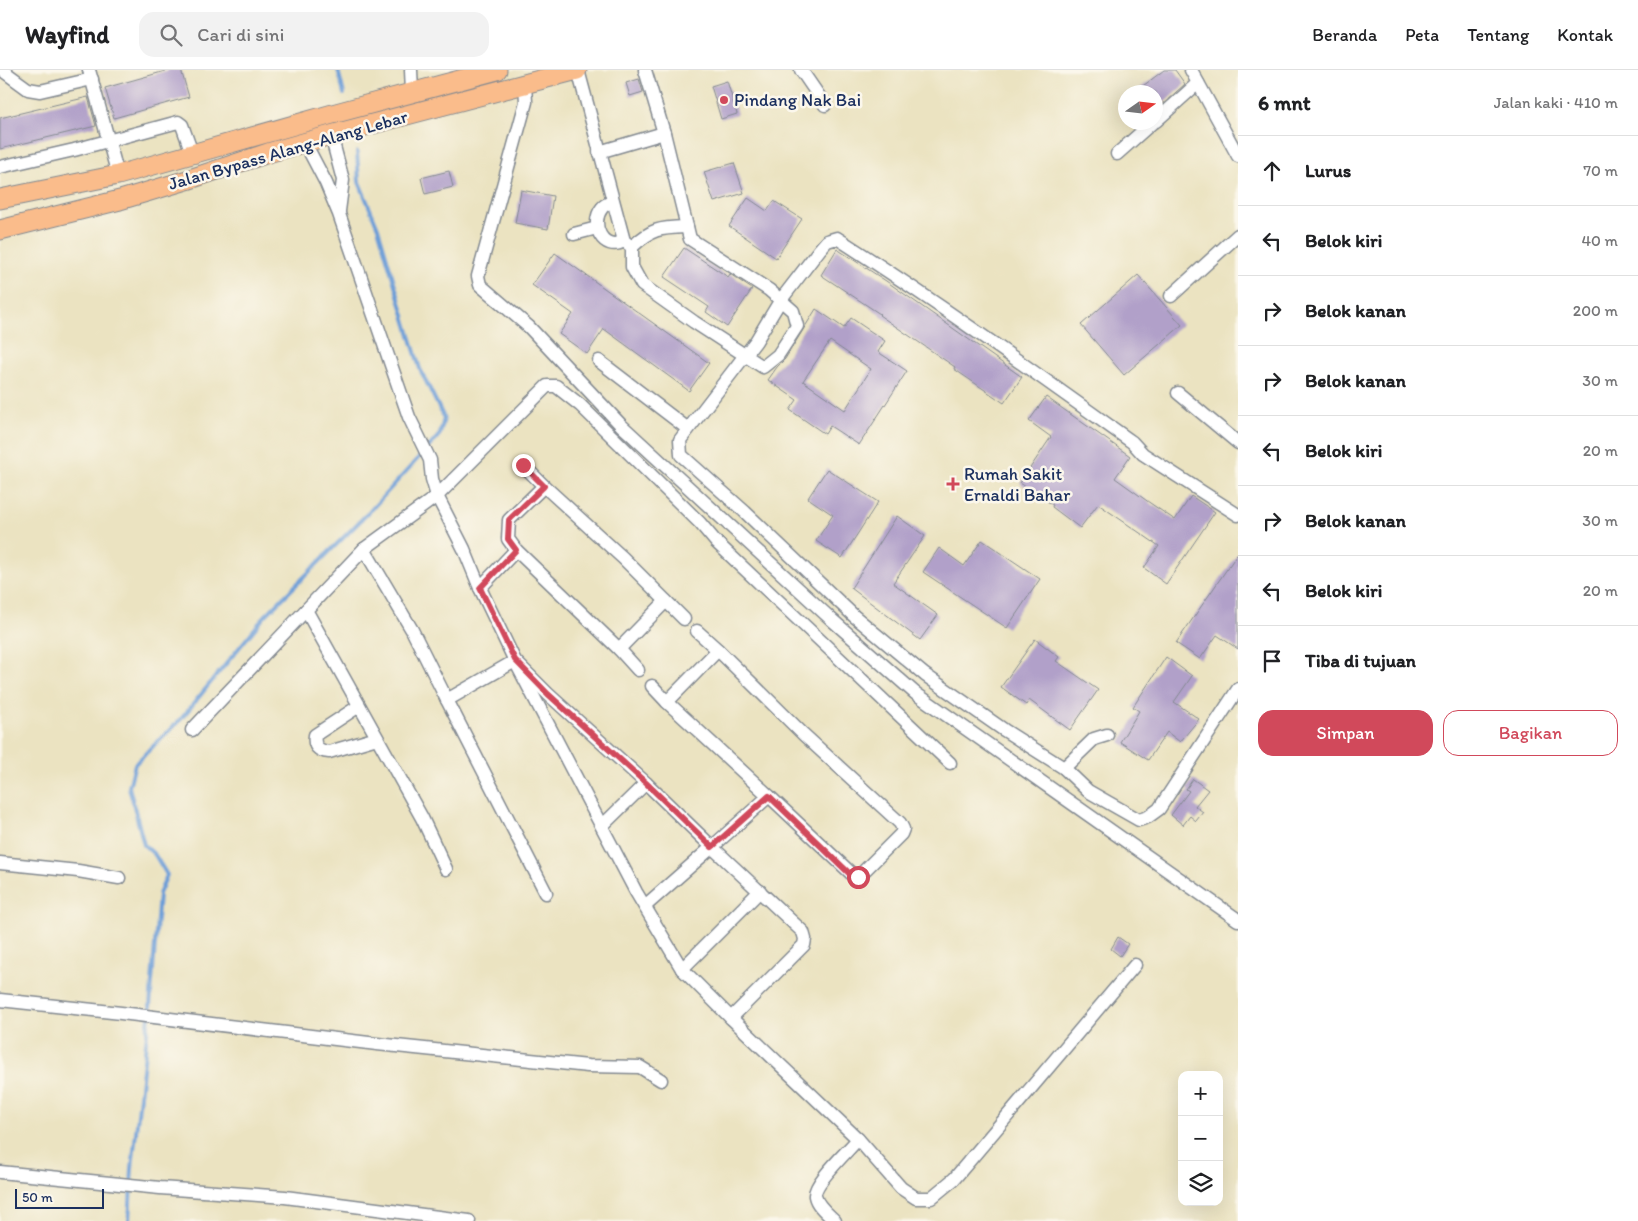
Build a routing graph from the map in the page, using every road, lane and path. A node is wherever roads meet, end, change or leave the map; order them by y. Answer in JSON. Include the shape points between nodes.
{"nodes":[{"id":1,"x":2,"y":70,"type":"edge"},
{"id":2,"x":411,"y":70,"type":"edge"},
{"id":3,"x":494,"y":70,"type":"edge"},
{"id":4,"x":577,"y":70,"type":"edge"},
{"id":5,"x":645,"y":70,"type":"edge"},
{"id":6,"x":801,"y":70,"type":"edge"},
{"id":7,"x":1191,"y":70,"type":"edge"},
{"id":8,"x":90,"y":74,"type":"edge"},
{"id":9,"x":1198,"y":83,"type":"junction"},
{"id":10,"x":525,"y":84,"type":"junction"},
{"id":11,"x":412,"y":92,"type":"junction"},
{"id":12,"x":824,"y":105,"type":"dead end"},
{"id":13,"x":1163,"y":114,"type":"edge"},
{"id":14,"x":1145,"y":130,"type":"edge"},
{"id":15,"x":336,"y":133,"type":"junction"},
{"id":16,"x":664,"y":133,"type":"junction"},
{"id":17,"x":108,"y":140,"type":"junction"},
{"id":18,"x":305,"y":143,"type":"junction"},
{"id":19,"x":599,"y":152,"type":"junction"},
{"id":20,"x":192,"y":153,"type":"junction"},
{"id":21,"x":1117,"y":154,"type":"dead end"},
{"id":22,"x":1238,"y":156,"type":"edge"},
{"id":23,"x":0,"y":167,"type":"edge"},
{"id":24,"x":118,"y":175,"type":"junction"},
{"id":25,"x":0,"y":199,"type":"edge"},
{"id":26,"x":612,"y":202,"type":"junction"},
{"id":27,"x":339,"y":214,"type":"junction"},
{"id":28,"x":686,"y":227,"type":"junction"},
{"id":29,"x":597,"y":228,"type":"junction"},
{"id":30,"x":0,"y":230,"type":"edge"},
{"id":31,"x":574,"y":234,"type":"dead end"},
{"id":32,"x":1238,"y":235,"type":"edge"},
{"id":33,"x":628,"y":244,"type":"junction"},
{"id":34,"x":1171,"y":296,"type":"dead end"},
{"id":35,"x":780,"y":301,"type":"junction"},
{"id":36,"x":745,"y":354,"type":"junction"},
{"id":37,"x":599,"y":361,"type":"dead end"},
{"id":38,"x":1178,"y":393,"type":"dead end"},
{"id":39,"x":688,"y":429,"type":"junction"},
{"id":40,"x":1238,"y":443,"type":"edge"},
{"id":41,"x":523,"y":465,"type":"dead end"},
{"id":42,"x":544,"y":486,"type":"junction"},
{"id":43,"x":437,"y":496,"type":"junction"},
{"id":44,"x":1238,"y":515,"type":"edge"},
{"id":45,"x":364,"y":549,"type":"junction"},
{"id":46,"x":516,"y":550,"type":"junction"},
{"id":47,"x":480,"y":588,"type":"junction"},
{"id":48,"x":666,"y":601,"type":"junction"},
{"id":49,"x":306,"y":610,"type":"junction"},
{"id":50,"x":684,"y":619,"type":"dead end"},
{"id":51,"x":697,"y":632,"type":"dead end"},
{"id":52,"x":619,"y":649,"type":"junction"},
{"id":53,"x":718,"y":650,"type":"junction"},
{"id":54,"x":515,"y":660,"type":"junction"},
{"id":55,"x":638,"y":670,"type":"dead end"},
{"id":56,"x":652,"y":686,"type":"dead end"},
{"id":57,"x":1238,"y":690,"type":"edge"},
{"id":58,"x":447,"y":700,"type":"junction"},
{"id":59,"x":667,"y":702,"type":"junction"},
{"id":60,"x":359,"y":706,"type":"junction"},
{"id":61,"x":192,"y":730,"type":"dead end"},
{"id":62,"x":1107,"y":735,"type":"dead end"},
{"id":63,"x":377,"y":738,"type":"junction"},
{"id":64,"x":950,"y":763,"type":"dead end"},
{"id":65,"x":1064,"y":768,"type":"junction"},
{"id":66,"x":646,"y":783,"type":"junction"},
{"id":67,"x":769,"y":796,"type":"junction"},
{"id":68,"x":602,"y":826,"type":"junction"},
{"id":69,"x":712,"y":847,"type":"junction"},
{"id":70,"x":0,"y":863,"type":"edge"},
{"id":71,"x":446,"y":869,"type":"dead end"},
{"id":72,"x":119,"y":878,"type":"dead end"},
{"id":73,"x":760,"y":891,"type":"junction"},
{"id":74,"x":546,"y":893,"type":"dead end"},
{"id":75,"x":644,"y":906,"type":"junction"},
{"id":76,"x":1238,"y":920,"type":"edge"},
{"id":77,"x":1136,"y":965,"type":"dead end"},
{"id":78,"x":682,"y":969,"type":"junction"},
{"id":79,"x":0,"y":1000,"type":"edge"},
{"id":80,"x":731,"y":1018,"type":"junction"},
{"id":81,"x":661,"y":1080,"type":"dead end"},
{"id":82,"x":858,"y":1139,"type":"junction"},
{"id":83,"x":0,"y":1172,"type":"edge"},
{"id":84,"x":468,"y":1221,"type":"edge"},
{"id":85,"x":835,"y":1221,"type":"edge"}],
"edges":[{"from":1,"to":8,"type":"street","via":[[28,89],[40,91]]},
{"from":2,"to":11,"type":"street"},
{"from":3,"to":11,"type":"highway","name":"Jalan Bypass Alang-Alang Lebar"},
{"from":4,"to":10,"type":"highway","name":"Jalan Bypass Alang-Alang Lebar"},
{"from":4,"to":19,"type":"street"},
{"from":5,"to":16,"type":"street"},
{"from":6,"to":12,"type":"street"},
{"from":7,"to":9,"type":"street"},
{"from":8,"to":17,"type":"street"},
{"from":9,"to":13,"type":"street"},
{"from":9,"to":22,"type":"street"},
{"from":10,"to":15,"type":"highway","name":"Jalan Bypass Alang-Alang Lebar"},
{"from":10,"to":76,"type":"street","via":[[526,102],[478,276],[480,285],[529,327],[621,425],[915,693]]},
{"from":11,"to":20,"type":"highway","name":"Jalan Bypass Alang-Alang Lebar"},
{"from":14,"to":21,"type":"street"},
{"from":15,"to":18,"type":"highway","name":"Jalan Bypass Alang-Alang Lebar"},
{"from":15,"to":27,"type":"street","via":[[342,180]]},
{"from":16,"to":19,"type":"street"},
{"from":16,"to":28,"type":"street"},
{"from":17,"to":20,"type":"street","via":[[179,122]]},
{"from":17,"to":23,"type":"street"},
{"from":17,"to":24,"type":"street"},
{"from":18,"to":27,"type":"street"},
{"from":18,"to":30,"type":"highway","name":"Jalan Bypass Alang-Alang Lebar","via":[[139,194]]},
{"from":19,"to":26,"type":"street"},
{"from":20,"to":24,"type":"highway","name":"Jalan Bypass Alang-Alang Lebar"},
{"from":24,"to":25,"type":"highway","name":"Jalan Bypass Alang-Alang Lebar"},
{"from":26,"to":29,"type":"street","via":[[602,207]]},
{"from":26,"to":33,"type":"street"},
{"from":27,"to":43,"type":"street","via":[[409,417],[430,460]]},
{"from":28,"to":33,"type":"street","via":[[654,230]]},
{"from":28,"to":35,"type":"street","via":[[690,239],[769,290]]},
{"from":29,"to":31,"type":"street"},
{"from":29,"to":33,"type":"street","via":[[609,244]]},
{"from":32,"to":34,"type":"street"},
{"from":33,"to":36,"type":"street","via":[[632,267],[642,285]]},
{"from":35,"to":36,"type":"street"},
{"from":35,"to":36,"type":"street","via":[[793,312],[797,326],[778,355],[763,367]]},
{"from":35,"to":44,"type":"street","via":[[820,249],[837,238],[1048,382],[1132,442],[1143,454]]},
{"from":36,"to":39,"type":"street"},
{"from":37,"to":39,"type":"street"},
{"from":38,"to":40,"type":"street"},
{"from":39,"to":65,"type":"street","via":[[680,440],[680,455],[854,616],[926,676]]},
{"from":41,"to":42,"type":"street"},
{"from":42,"to":46,"type":"street","via":[[509,520],[508,539]]},
{"from":42,"to":48,"type":"street"},
{"from":43,"to":45,"type":"street"},
{"from":43,"to":47,"type":"street"},
{"from":43,"to":64,"type":"street","via":[[547,386],[556,386],[580,405],[716,542]]},
{"from":45,"to":49,"type":"street"},
{"from":45,"to":58,"type":"street","via":[[412,630]]},
{"from":46,"to":47,"type":"street"},
{"from":46,"to":52,"type":"street"},
{"from":47,"to":54,"type":"street"},
{"from":48,"to":50,"type":"street"},
{"from":48,"to":52,"type":"street"},
{"from":49,"to":60,"type":"street"},
{"from":49,"to":61,"type":"street"},
{"from":51,"to":53,"type":"street"},
{"from":52,"to":55,"type":"street"},
{"from":53,"to":59,"type":"street"},
{"from":53,"to":67,"type":"street","via":[[900,823],[901,834],[855,877]]},
{"from":54,"to":58,"type":"street"},
{"from":54,"to":66,"type":"street"},
{"from":54,"to":68,"type":"street"},
{"from":56,"to":59,"type":"street"},
{"from":57,"to":65,"type":"street","via":[[1158,809],[1148,818],[1139,820],[1088,791]]},
{"from":58,"to":74,"type":"street"},
{"from":59,"to":67,"type":"street"},
{"from":60,"to":63,"type":"street"},
{"from":60,"to":63,"type":"street","via":[[315,735],[317,748],[329,752]]},
{"from":62,"to":65,"type":"street","via":[[1094,739]]},
{"from":63,"to":71,"type":"street","via":[[422,818]]},
{"from":66,"to":68,"type":"street"},
{"from":66,"to":69,"type":"street"},
{"from":67,"to":69,"type":"street"},
{"from":68,"to":75,"type":"street"},
{"from":69,"to":73,"type":"street"},
{"from":69,"to":75,"type":"street"},
{"from":70,"to":72,"type":"street","via":[[78,870]]},
{"from":73,"to":78,"type":"street"},
{"from":73,"to":80,"type":"street","via":[[803,932],[804,944]]},
{"from":75,"to":78,"type":"street"},
{"from":77,"to":82,"type":"street","via":[[954,1179],[931,1198],[916,1198],[901,1188]]},
{"from":78,"to":80,"type":"street"},
{"from":79,"to":81,"type":"street","via":[[377,1044],[588,1066],[640,1067]]},
{"from":80,"to":82,"type":"street"},
{"from":82,"to":85,"type":"street","via":[[815,1191],[817,1202]]},
{"from":83,"to":84,"type":"street","via":[[286,1198]]}]}
